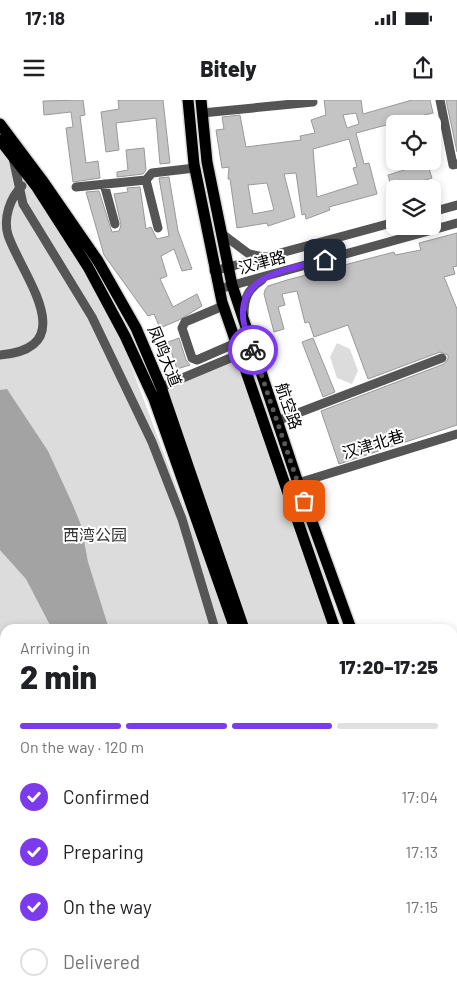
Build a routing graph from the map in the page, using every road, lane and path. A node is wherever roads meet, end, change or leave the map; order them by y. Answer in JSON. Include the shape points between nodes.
{"nodes":[{"id":1,"x":188,"y":100,"type":"edge"},
{"id":2,"x":201,"y":100,"type":"edge"},
{"id":3,"x":440,"y":100,"type":"edge"},
{"id":4,"x":313,"y":102,"type":"dead end"},
{"id":5,"x":202,"y":113,"type":"junction"},
{"id":6,"x":0,"y":124,"type":"edge"},
{"id":7,"x":0,"y":140,"type":"edge"},
{"id":8,"x":12,"y":156,"type":"junction"},
{"id":9,"x":457,"y":164,"type":"edge"},
{"id":10,"x":195,"y":168,"type":"junction"},
{"id":11,"x":30,"y":178,"type":"junction"},
{"id":12,"x":146,"y":180,"type":"junction"},
{"id":13,"x":104,"y":184,"type":"junction"},
{"id":14,"x":76,"y":187,"type":"dead end"},
{"id":15,"x":20,"y":188,"type":"junction"},
{"id":16,"x":457,"y":205,"type":"edge"},
{"id":17,"x":441,"y":209,"type":"edge"},
{"id":18,"x":457,"y":223,"type":"edge"},
{"id":19,"x":115,"y":224,"type":"dead end"},
{"id":20,"x":386,"y":224,"type":"edge"},
{"id":21,"x":158,"y":228,"type":"dead end"},
{"id":22,"x":221,"y":233,"type":"junction"},
{"id":23,"x":267,"y":257,"type":"junction"},
{"id":24,"x":228,"y":268,"type":"junction"},
{"id":25,"x":214,"y":271,"type":"junction"},
{"id":26,"x":268,"y":276,"type":"junction"},
{"id":27,"x":232,"y":286,"type":"junction"},
{"id":28,"x":219,"y":289,"type":"junction"},
{"id":29,"x":223,"y":306,"type":"junction"},
{"id":30,"x":244,"y":322,"type":"junction"},
{"id":31,"x":238,"y":348,"type":"junction"},
{"id":32,"x":0,"y":355,"type":"edge"},
{"id":33,"x":442,"y":358,"type":"dead end"},
{"id":34,"x":161,"y":387,"type":"junction"},
{"id":35,"x":277,"y":421,"type":"junction"},
{"id":36,"x":457,"y":434,"type":"edge"},
{"id":37,"x":298,"y":483,"type":"junction"},
{"id":38,"x":214,"y":624,"type":"edge"},
{"id":39,"x":234,"y":624,"type":"edge"},
{"id":40,"x":242,"y":624,"type":"edge"},
{"id":41,"x":333,"y":624,"type":"edge"},
{"id":42,"x":349,"y":624,"type":"edge"}],
"edges":[{"from":1,"to":10,"type":"main road","name":"航空路"},
{"from":2,"to":5,"type":"main road","name":"航空路"},
{"from":3,"to":9,"type":"street","via":[[454,165]]},
{"from":4,"to":5,"type":"street"},
{"from":5,"to":22,"type":"main road","name":"航空路"},
{"from":6,"to":34,"type":"main road","name":"凤鸣大道","via":[[98,261],[136,328]]},
{"from":7,"to":8,"type":"main road","name":"凤鸣大道"},
{"from":8,"to":11,"type":"main road","name":"凤鸣大道"},
{"from":8,"to":15,"type":"street"},
{"from":10,"to":12,"type":"street","via":[[152,173]]},
{"from":10,"to":25,"type":"main road","name":"航空路"},
{"from":11,"to":15,"type":"street"},
{"from":11,"to":39,"type":"main road","name":"凤鸣大道","via":[[88,267],[146,381]]},
{"from":12,"to":13,"type":"street"},
{"from":12,"to":21,"type":"street"},
{"from":13,"to":14,"type":"street"},
{"from":13,"to":19,"type":"street"},
{"from":15,"to":32,"type":"street","via":[[7,214],[8,234],[37,293],[44,324],[36,341],[18,353]]},
{"from":15,"to":38,"type":"street","via":[[24,204],[92,316],[152,442],[182,519]]},
{"from":16,"to":17,"type":"street"},
{"from":18,"to":26,"type":"street","name":"汉津路"},
{"from":20,"to":23,"type":"street","name":"汉津路"},
{"from":22,"to":23,"type":"street","via":[[249,254]]},
{"from":22,"to":24,"type":"main road","name":"航空路"},
{"from":23,"to":24,"type":"street","name":"汉津路"},
{"from":24,"to":25,"type":"street","name":"汉津路"},
{"from":24,"to":27,"type":"main road","name":"航空路"},
{"from":25,"to":28,"type":"main road","name":"航空路"},
{"from":26,"to":27,"type":"street","name":"汉津路"},
{"from":26,"to":30,"type":"street","via":[[251,288],[244,300]]},
{"from":27,"to":28,"type":"street","name":"汉津路"},
{"from":27,"to":30,"type":"main road","name":"航空路"},
{"from":28,"to":29,"type":"main road","name":"航空路"},
{"from":29,"to":31,"type":"main road","name":"航空路"},
{"from":29,"to":31,"type":"street","via":[[185,322],[182,328],[192,358],[197,360]]},
{"from":30,"to":35,"type":"main road","name":"航空路"},
{"from":31,"to":34,"type":"street"},
{"from":31,"to":41,"type":"main road","name":"航空路"},
{"from":33,"to":35,"type":"street"},
{"from":34,"to":40,"type":"main road","name":"凤鸣大道"},
{"from":35,"to":37,"type":"main road","name":"航空路"},
{"from":36,"to":37,"type":"street","name":"汉津北巷"},
{"from":37,"to":42,"type":"main road","name":"航空路"}]}
